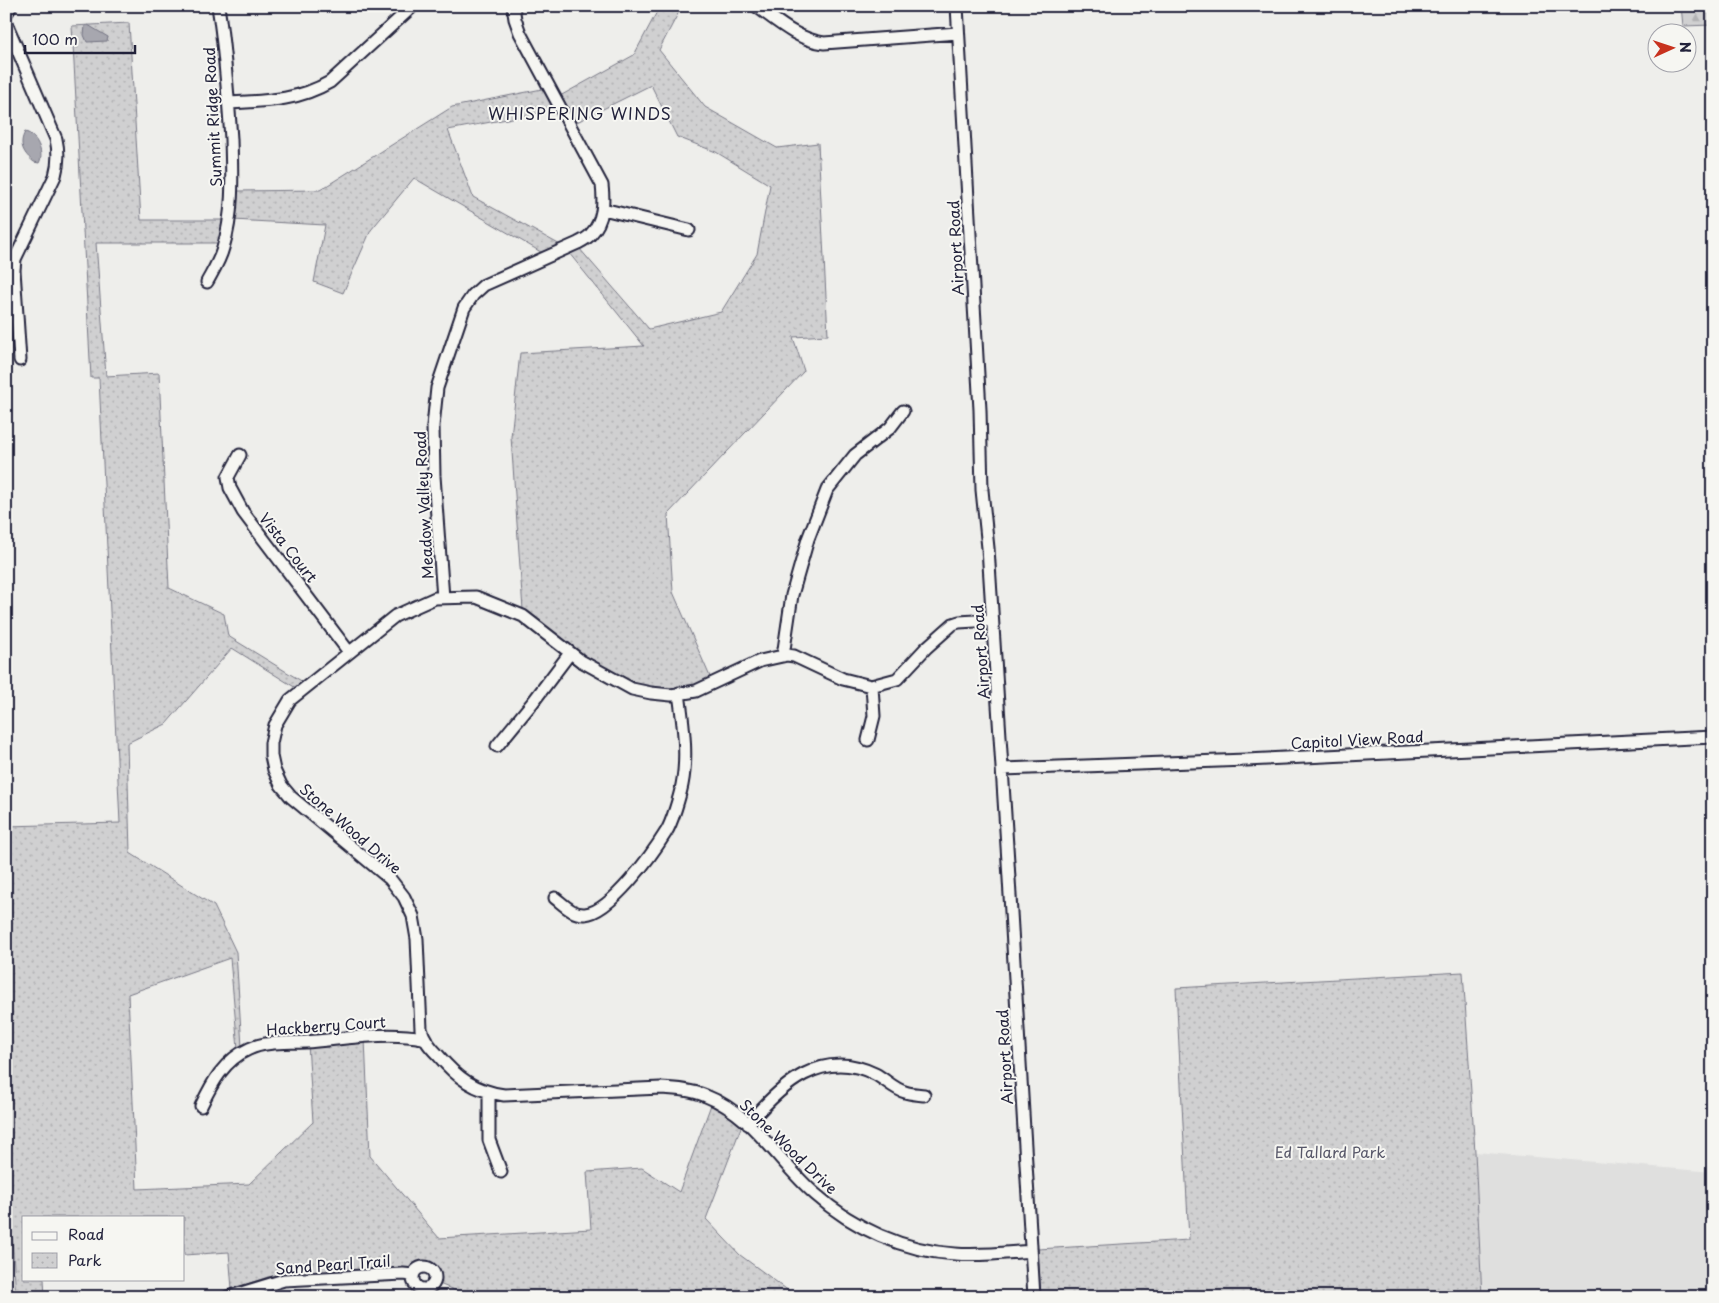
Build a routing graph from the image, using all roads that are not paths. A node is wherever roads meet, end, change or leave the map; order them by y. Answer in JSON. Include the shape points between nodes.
{"nodes":[{"id":1,"x":11,"y":6,"type":"edge"},
{"id":2,"x":218,"y":6,"type":"edge"},
{"id":3,"x":413,"y":6,"type":"edge"},
{"id":4,"x":513,"y":6,"type":"edge"},
{"id":5,"x":756,"y":6,"type":"edge"},
{"id":6,"x":957,"y":6,"type":"edge"},
{"id":7,"x":6,"y":14,"type":"edge"},
{"id":8,"x":6,"y":23,"type":"edge"},
{"id":9,"x":958,"y":33,"type":"junction"},
{"id":10,"x":229,"y":103,"type":"junction"},
{"id":11,"x":603,"y":209,"type":"junction"},
{"id":12,"x":689,"y":230,"type":"dead end"},
{"id":13,"x":206,"y":282,"type":"dead end"},
{"id":14,"x":20,"y":360,"type":"dead end"},
{"id":15,"x":903,"y":411,"type":"dead end"},
{"id":16,"x":240,"y":455,"type":"dead end"},
{"id":17,"x":443,"y":598,"type":"junction"},
{"id":18,"x":992,"y":620,"type":"junction"},
{"id":19,"x":349,"y":652,"type":"junction"},
{"id":20,"x":570,"y":653,"type":"junction"},
{"id":21,"x":783,"y":656,"type":"junction"},
{"id":22,"x":872,"y":686,"type":"junction"},
{"id":23,"x":680,"y":693,"type":"junction"},
{"id":24,"x":1713,"y":737,"type":"edge"},
{"id":25,"x":868,"y":740,"type":"dead end"},
{"id":26,"x":497,"y":746,"type":"dead end"},
{"id":27,"x":1002,"y":769,"type":"junction"},
{"id":28,"x":555,"y":898,"type":"dead end"},
{"id":29,"x":423,"y":1038,"type":"junction"},
{"id":30,"x":489,"y":1093,"type":"junction"},
{"id":31,"x":924,"y":1095,"type":"dead end"},
{"id":32,"x":201,"y":1106,"type":"dead end"},
{"id":33,"x":748,"y":1124,"type":"junction"},
{"id":34,"x":501,"y":1172,"type":"dead end"},
{"id":35,"x":1031,"y":1251,"type":"junction"},
{"id":36,"x":413,"y":1275,"type":"dead end"},
{"id":37,"x":228,"y":1297,"type":"edge"},
{"id":38,"x":1034,"y":1297,"type":"edge"}],
"edges":[{"from":1,"to":7,"type":"street"},
{"from":2,"to":10,"type":"street","name":"Summit Ridge Road"},
{"from":3,"to":10,"type":"street","via":[[330,82],[317,90],[286,99]]},
{"from":4,"to":11,"type":"street","name":"Meadow Valley Road","via":[[520,33],[602,185]]},
{"from":5,"to":9,"type":"street","via":[[813,42]]},
{"from":6,"to":9,"type":"street","name":"Airport Road"},
{"from":8,"to":14,"type":"street","via":[[59,151],[55,176],[15,259]]},
{"from":9,"to":18,"type":"street","name":"Airport Road"},
{"from":10,"to":13,"type":"street","name":"Summit Ridge Road","via":[[232,200],[224,247]]},
{"from":11,"to":12,"type":"street"},
{"from":11,"to":17,"type":"street","name":"Meadow Valley Road","via":[[591,234],[578,243],[484,285],[464,308],[437,388],[433,426]]},
{"from":15,"to":21,"type":"street","via":[[890,428],[855,455],[827,490],[808,539],[792,595]]},
{"from":16,"to":19,"type":"street","name":"Vista Court","via":[[228,477],[243,512]]},
{"from":17,"to":19,"type":"street","name":"Stone Wood Drive","via":[[435,598],[395,616]]},
{"from":17,"to":20,"type":"street","name":"Stone Wood Drive","via":[[476,597],[522,616]]},
{"from":18,"to":22,"type":"street","name":"Stone Wood Drive","via":[[953,624],[897,679]]},
{"from":18,"to":27,"type":"street","name":"Airport Road"},
{"from":19,"to":29,"type":"street","name":"Stone Wood Drive","via":[[290,700],[275,725],[271,756],[278,778],[291,798],[390,879],[404,897],[417,939]]},
{"from":20,"to":23,"type":"street","name":"Stone Wood Drive","via":[[632,689]]},
{"from":20,"to":26,"type":"street"},
{"from":21,"to":22,"type":"street","name":"Stone Wood Drive","via":[[794,656],[843,680]]},
{"from":21,"to":23,"type":"street","name":"Stone Wood Drive","via":[[760,661],[696,691]]},
{"from":22,"to":25,"type":"street","via":[[874,716]]},
{"from":23,"to":28,"type":"street","via":[[685,755],[682,786],[667,830],[632,880],[597,911],[575,913]]},
{"from":24,"to":27,"type":"street","name":"Capitol View Road"},
{"from":27,"to":35,"type":"street","name":"Airport Road"},
{"from":29,"to":30,"type":"street","name":"Stone Wood Drive","via":[[460,1079]]},
{"from":29,"to":32,"type":"street","name":"Hackberry Court","via":[[380,1035],[249,1049],[224,1066]]},
{"from":30,"to":33,"type":"street","name":"Stone Wood Drive","via":[[683,1090],[718,1102]]},
{"from":30,"to":34,"type":"street","via":[[489,1140]]},
{"from":31,"to":33,"type":"street","via":[[904,1092],[874,1074],[848,1065],[826,1065],[791,1082]]},
{"from":33,"to":35,"type":"street","name":"Stone Wood Drive","via":[[814,1193],[836,1211],[883,1237],[928,1250],[957,1254]]},
{"from":35,"to":38,"type":"street","name":"Airport Road"},
{"from":36,"to":37,"type":"street","name":"Sand Pearl Trail","via":[[284,1280]]}]}
